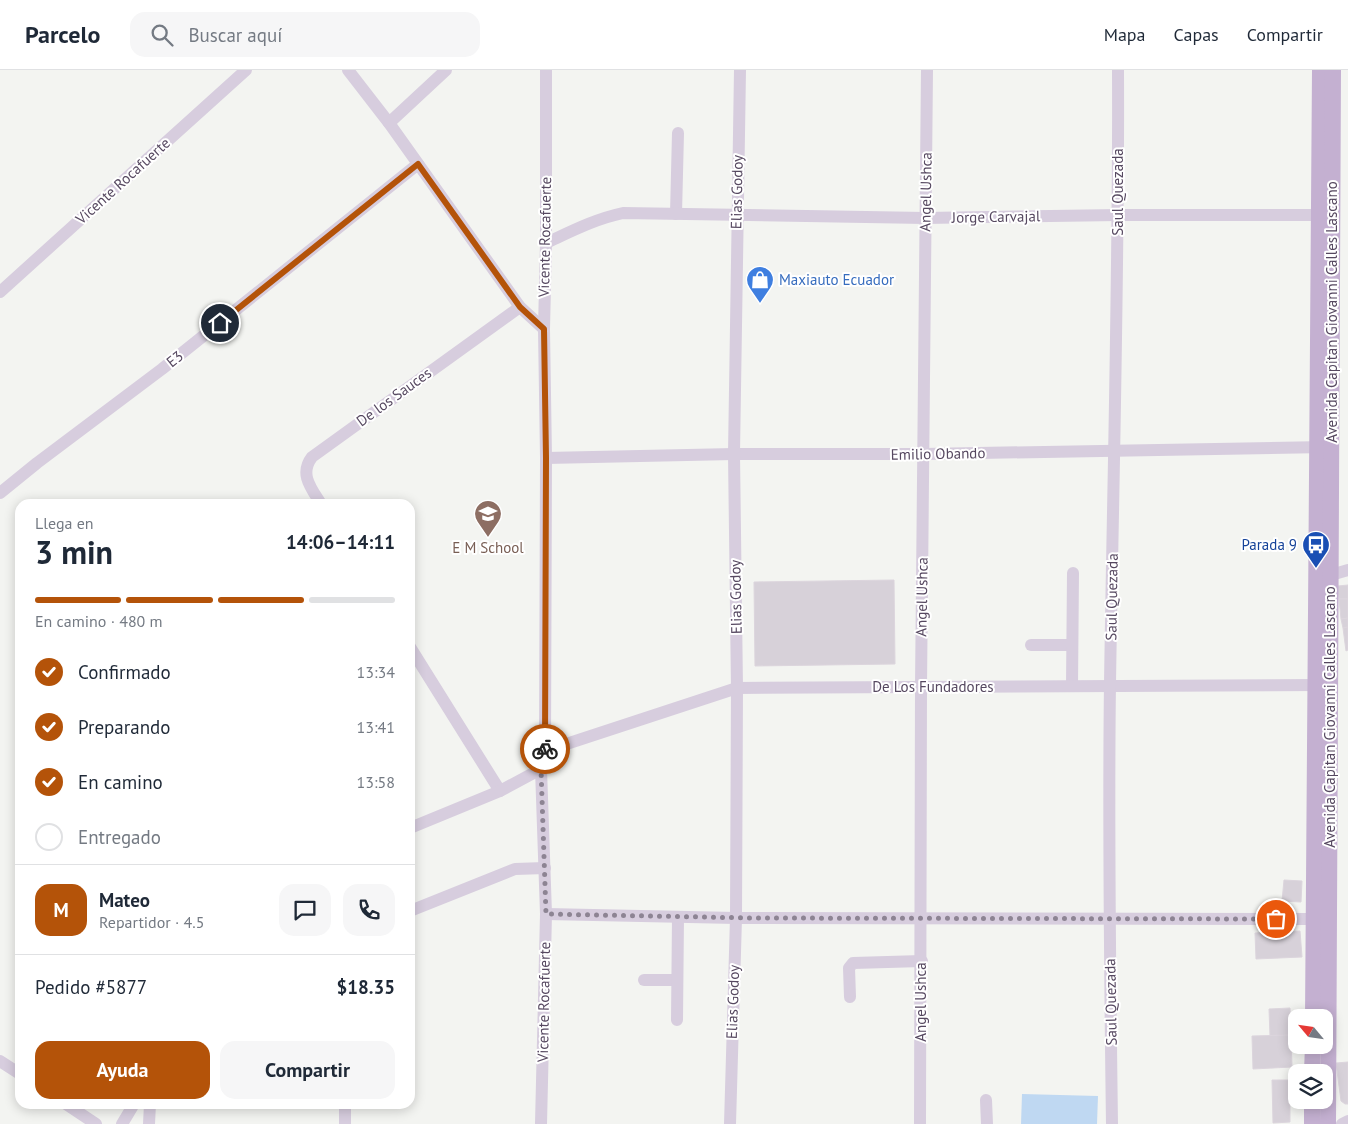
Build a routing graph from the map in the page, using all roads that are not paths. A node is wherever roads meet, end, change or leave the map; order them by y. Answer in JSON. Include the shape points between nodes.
{"nodes":[{"id":1,"x":246,"y":70,"type":"edge"},
{"id":2,"x":348,"y":70,"type":"edge"},
{"id":3,"x":446,"y":70,"type":"edge"},
{"id":4,"x":546,"y":70,"type":"edge"},
{"id":5,"x":740,"y":70,"type":"edge"},
{"id":6,"x":927,"y":70,"type":"edge"},
{"id":7,"x":1118,"y":70,"type":"edge"},
{"id":8,"x":1320,"y":70,"type":"edge"},
{"id":9,"x":1333,"y":70,"type":"edge"},
{"id":10,"x":389,"y":123,"type":"junction"},
{"id":11,"x":678,"y":133,"type":"dead end"},
{"id":12,"x":418,"y":164,"type":"junction"},
{"id":13,"x":676,"y":214,"type":"junction"},
{"id":14,"x":737,"y":214,"type":"junction"},
{"id":15,"x":1118,"y":215,"type":"junction"},
{"id":16,"x":1325,"y":215,"type":"junction"},
{"id":17,"x":926,"y":218,"type":"junction"},
{"id":18,"x":546,"y":243,"type":"junction"},
{"id":19,"x":0,"y":292,"type":"edge"},
{"id":20,"x":520,"y":307,"type":"junction"},
{"id":21,"x":544,"y":329,"type":"junction"},
{"id":22,"x":1324,"y":447,"type":"junction"},
{"id":23,"x":1115,"y":451,"type":"junction"},
{"id":24,"x":734,"y":454,"type":"junction"},
{"id":25,"x":924,"y":454,"type":"junction"},
{"id":26,"x":546,"y":458,"type":"junction"},
{"id":27,"x":0,"y":494,"type":"edge"},
{"id":28,"x":318,"y":499,"type":"edge"},
{"id":29,"x":1348,"y":570,"type":"edge"},
{"id":30,"x":1072,"y":573,"type":"dead end"},
{"id":31,"x":1323,"y":578,"type":"junction"},
{"id":32,"x":1072,"y":645,"type":"junction"},
{"id":33,"x":1031,"y":646,"type":"dead end"},
{"id":34,"x":415,"y":655,"type":"edge"},
{"id":35,"x":1323,"y":685,"type":"junction"},
{"id":36,"x":1072,"y":686,"type":"junction"},
{"id":37,"x":1110,"y":686,"type":"junction"},
{"id":38,"x":921,"y":687,"type":"junction"},
{"id":39,"x":738,"y":688,"type":"junction"},
{"id":40,"x":545,"y":752,"type":"junction"},
{"id":41,"x":541,"y":769,"type":"junction"},
{"id":42,"x":500,"y":791,"type":"junction"},
{"id":43,"x":415,"y":826,"type":"edge"},
{"id":44,"x":545,"y":868,"type":"junction"},
{"id":45,"x":415,"y":909,"type":"edge"},
{"id":46,"x":546,"y":914,"type":"junction"},
{"id":47,"x":678,"y":917,"type":"junction"},
{"id":48,"x":736,"y":918,"type":"junction"},
{"id":49,"x":922,"y":919,"type":"junction"},
{"id":50,"x":1109,"y":919,"type":"junction"},
{"id":51,"x":1321,"y":919,"type":"junction"},
{"id":52,"x":922,"y":961,"type":"junction"},
{"id":53,"x":644,"y":980,"type":"dead end"},
{"id":54,"x":677,"y":980,"type":"junction"},
{"id":55,"x":850,"y":996,"type":"dead end"},
{"id":56,"x":1314,"y":1009,"type":"edge"},
{"id":57,"x":676,"y":1020,"type":"dead end"},
{"id":58,"x":0,"y":1061,"type":"edge"},
{"id":59,"x":15,"y":1071,"type":"edge"},
{"id":60,"x":986,"y":1100,"type":"dead end"},
{"id":61,"x":78,"y":1109,"type":"edge"},
{"id":62,"x":131,"y":1109,"type":"edge"},
{"id":63,"x":150,"y":1109,"type":"edge"},
{"id":64,"x":345,"y":1109,"type":"edge"},
{"id":65,"x":1312,"y":1109,"type":"edge"},
{"id":66,"x":1348,"y":1121,"type":"edge"},
{"id":67,"x":96,"y":1124,"type":"edge"},
{"id":68,"x":122,"y":1124,"type":"edge"},
{"id":69,"x":149,"y":1124,"type":"edge"},
{"id":70,"x":345,"y":1124,"type":"edge"},
{"id":71,"x":541,"y":1124,"type":"edge"},
{"id":72,"x":730,"y":1124,"type":"edge"},
{"id":73,"x":920,"y":1124,"type":"edge"},
{"id":74,"x":987,"y":1124,"type":"edge"},
{"id":75,"x":1112,"y":1124,"type":"edge"},
{"id":76,"x":1312,"y":1124,"type":"edge"},
{"id":77,"x":1328,"y":1124,"type":"edge"},
{"id":78,"x":1342,"y":1124,"type":"edge"}],
"edges":[{"from":1,"to":19,"type":"street","name":"Vicente Rocafuerte"},
{"from":2,"to":10,"type":"street"},
{"from":3,"to":10,"type":"street"},
{"from":4,"to":18,"type":"street","name":"Vicente Rocafuerte"},
{"from":5,"to":14,"type":"street","name":"Elias Godoy"},
{"from":6,"to":17,"type":"street","name":"Angel Ushca"},
{"from":7,"to":15,"type":"street","name":"Saul Quezada"},
{"from":8,"to":16,"type":"main road"},
{"from":9,"to":16,"type":"main road","name":"Avenida Capitan Giovanni Calles Lascano"},
{"from":10,"to":12,"type":"street"},
{"from":11,"to":13,"type":"street"},
{"from":12,"to":20,"type":"street"},
{"from":12,"to":27,"type":"street","name":"E3"},
{"from":13,"to":14,"type":"street","name":"Jorge Carvajal"},
{"from":13,"to":18,"type":"street","name":"Jorge Carvajal","via":[[623,213]]},
{"from":14,"to":17,"type":"street","name":"Jorge Carvajal"},
{"from":14,"to":24,"type":"street","name":"Elias Godoy"},
{"from":15,"to":16,"type":"street","name":"Jorge Carvajal"},
{"from":15,"to":17,"type":"street","name":"Jorge Carvajal"},
{"from":15,"to":23,"type":"street","name":"Saul Quezada"},
{"from":16,"to":22,"type":"main road","name":"Avenida Capitan Giovanni Calles Lascano"},
{"from":17,"to":25,"type":"street","name":"Angel Ushca"},
{"from":18,"to":21,"type":"street","name":"Vicente Rocafuerte"},
{"from":20,"to":21,"type":"street"},
{"from":20,"to":28,"type":"street","name":"De los Sauces","via":[[312,457],[307,462],[305,476]]},
{"from":21,"to":26,"type":"street","name":"Vicente Rocafuerte"},
{"from":22,"to":23,"type":"street","name":"Emilio Obando"},
{"from":22,"to":31,"type":"main road","name":"Avenida Capitan Giovanni Calles Lascano"},
{"from":23,"to":25,"type":"street","name":"Emilio Obando"},
{"from":23,"to":37,"type":"street","name":"Saul Quezada"},
{"from":24,"to":25,"type":"street","name":"Emilio Obando"},
{"from":24,"to":26,"type":"street","name":"Emilio Obando"},
{"from":24,"to":39,"type":"street","name":"Elias Godoy"},
{"from":25,"to":38,"type":"street","name":"Angel Ushca"},
{"from":26,"to":40,"type":"street","name":"Vicente Rocafuerte"},
{"from":29,"to":31,"type":"street"},
{"from":30,"to":32,"type":"street"},
{"from":31,"to":35,"type":"main road","name":"Avenida Capitan Giovanni Calles Lascano"},
{"from":32,"to":33,"type":"street"},
{"from":32,"to":36,"type":"street"},
{"from":34,"to":42,"type":"street"},
{"from":35,"to":37,"type":"street","name":"De Los Fundadores"},
{"from":35,"to":51,"type":"main road","name":"Avenida Capitan Giovanni Calles Lascano"},
{"from":36,"to":37,"type":"street","name":"De Los Fundadores"},
{"from":36,"to":38,"type":"street","name":"De Los Fundadores"},
{"from":37,"to":50,"type":"street","name":"Saul Quezada"},
{"from":38,"to":39,"type":"street","name":"De Los Fundadores"},
{"from":38,"to":49,"type":"street","name":"Angel Ushca"},
{"from":39,"to":40,"type":"street","name":"De Los Fundadores"},
{"from":39,"to":48,"type":"street","name":"Elias Godoy"},
{"from":40,"to":41,"type":"street","name":"Vicente Rocafuerte"},
{"from":41,"to":42,"type":"street"},
{"from":41,"to":44,"type":"street","name":"Vicente Rocafuerte"},
{"from":42,"to":43,"type":"street"},
{"from":44,"to":45,"type":"street","via":[[515,869]]},
{"from":44,"to":46,"type":"street","name":"Vicente Rocafuerte"},
{"from":46,"to":47,"type":"street"},
{"from":46,"to":71,"type":"street","name":"Vicente Rocafuerte"},
{"from":47,"to":48,"type":"street"},
{"from":47,"to":54,"type":"street"},
{"from":48,"to":49,"type":"street"},
{"from":48,"to":72,"type":"street","name":"Elias Godoy"},
{"from":49,"to":50,"type":"street"},
{"from":49,"to":52,"type":"street","name":"Angel Ushca"},
{"from":50,"to":51,"type":"street"},
{"from":50,"to":75,"type":"street","name":"Saul Quezada"},
{"from":51,"to":56,"type":"main road"},
{"from":51,"to":77,"type":"main road","name":"Avenida Capitan Giovanni Calles Lascano"},
{"from":52,"to":55,"type":"street","via":[[853,963],[849,968]]},
{"from":52,"to":73,"type":"street","name":"Angel Ushca"},
{"from":53,"to":54,"type":"street"},
{"from":54,"to":57,"type":"street"},
{"from":58,"to":59,"type":"street"},
{"from":60,"to":74,"type":"street"},
{"from":61,"to":67,"type":"street"},
{"from":62,"to":68,"type":"street"},
{"from":63,"to":69,"type":"street"},
{"from":64,"to":70,"type":"street"},
{"from":65,"to":76,"type":"main road"},
{"from":66,"to":78,"type":"street"}]}
